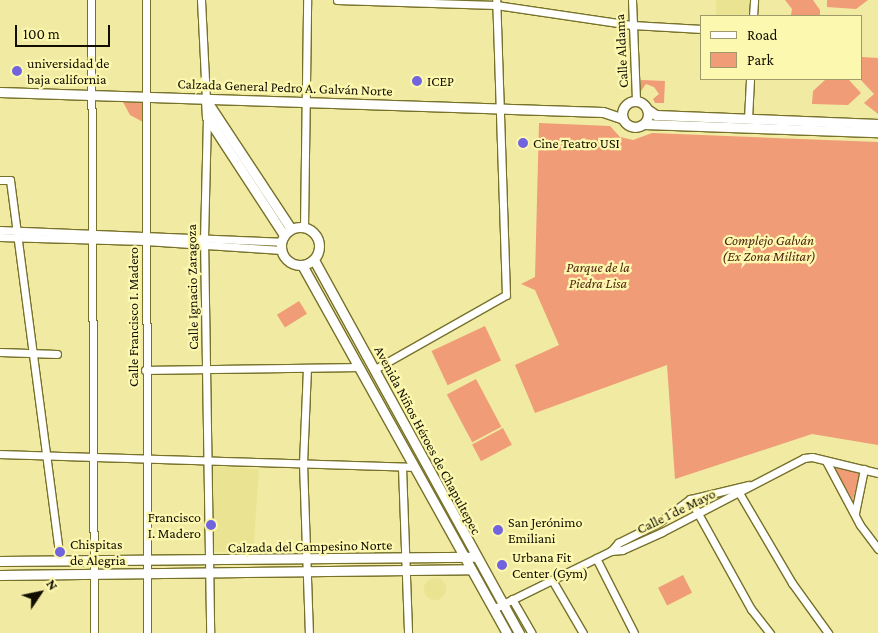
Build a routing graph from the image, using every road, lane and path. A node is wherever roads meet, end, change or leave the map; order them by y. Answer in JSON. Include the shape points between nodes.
{"nodes":[{"id":1,"x":91,"y":0,"type":"edge"},
{"id":2,"x":146,"y":0,"type":"edge"},
{"id":3,"x":201,"y":0,"type":"edge"},
{"id":4,"x":307,"y":0,"type":"edge"},
{"id":5,"x":337,"y":0,"type":"edge"},
{"id":6,"x":632,"y":0,"type":"edge"},
{"id":7,"x":754,"y":0,"type":"edge"},
{"id":8,"x":496,"y":2,"type":"edge"},
{"id":9,"x":753,"y":15,"type":"edge"},
{"id":10,"x":632,"y":25,"type":"junction"},
{"id":11,"x":700,"y":29,"type":"edge"},
{"id":12,"x":750,"y":80,"type":"edge"},
{"id":13,"x":0,"y":92,"type":"edge"},
{"id":14,"x":93,"y":95,"type":"junction"},
{"id":15,"x":146,"y":96,"type":"junction"},
{"id":16,"x":206,"y":99,"type":"junction"},
{"id":17,"x":216,"y":100,"type":"junction"},
{"id":18,"x":636,"y":101,"type":"junction"},
{"id":19,"x":306,"y":102,"type":"junction"},
{"id":20,"x":499,"y":108,"type":"junction"},
{"id":21,"x":624,"y":108,"type":"junction"},
{"id":22,"x":647,"y":109,"type":"junction"},
{"id":23,"x":603,"y":112,"type":"junction"},
{"id":24,"x":211,"y":114,"type":"junction"},
{"id":25,"x":748,"y":118,"type":"junction"},
{"id":26,"x":623,"y":119,"type":"junction"},
{"id":27,"x":644,"y":124,"type":"junction"},
{"id":28,"x":878,"y":124,"type":"edge"},
{"id":29,"x":878,"y":132,"type":"edge"},
{"id":30,"x":0,"y":180,"type":"edge"},
{"id":31,"x":304,"y":227,"type":"junction"},
{"id":32,"x":0,"y":230,"type":"edge"},
{"id":33,"x":17,"y":234,"type":"junction"},
{"id":34,"x":92,"y":236,"type":"junction"},
{"id":35,"x":0,"y":237,"type":"edge"},
{"id":36,"x":145,"y":237,"type":"junction"},
{"id":37,"x":284,"y":239,"type":"junction"},
{"id":38,"x":204,"y":241,"type":"junction"},
{"id":39,"x":314,"y":260,"type":"junction"},
{"id":40,"x":302,"y":266,"type":"junction"},
{"id":41,"x":0,"y":352,"type":"edge"},
{"id":42,"x":32,"y":353,"type":"junction"},
{"id":43,"x":57,"y":354,"type":"dead end"},
{"id":44,"x":358,"y":367,"type":"junction"},
{"id":45,"x":307,"y":368,"type":"junction"},
{"id":46,"x":206,"y":369,"type":"junction"},
{"id":47,"x":145,"y":370,"type":"junction"},
{"id":48,"x":375,"y":370,"type":"junction"},
{"id":49,"x":0,"y":454,"type":"edge"},
{"id":50,"x":46,"y":456,"type":"junction"},
{"id":51,"x":95,"y":457,"type":"junction"},
{"id":52,"x":145,"y":459,"type":"junction"},
{"id":53,"x":208,"y":461,"type":"junction"},
{"id":54,"x":826,"y":461,"type":"junction"},
{"id":55,"x":303,"y":464,"type":"junction"},
{"id":56,"x":402,"y":466,"type":"junction"},
{"id":57,"x":414,"y":467,"type":"junction"},
{"id":58,"x":864,"y":469,"type":"junction"},
{"id":59,"x":878,"y":473,"type":"edge"},
{"id":60,"x":748,"y":485,"type":"junction"},
{"id":61,"x":736,"y":486,"type":"junction"},
{"id":62,"x":740,"y":493,"type":"junction"},
{"id":63,"x":690,"y":499,"type":"junction"},
{"id":64,"x":855,"y":513,"type":"junction"},
{"id":65,"x":698,"y":514,"type":"junction"},
{"id":66,"x":611,"y":550,"type":"junction"},
{"id":67,"x":878,"y":550,"type":"edge"},
{"id":68,"x":464,"y":557,"type":"junction"},
{"id":69,"x":474,"y":557,"type":"junction"},
{"id":70,"x":407,"y":558,"type":"junction"},
{"id":71,"x":596,"y":558,"type":"junction"},
{"id":72,"x":355,"y":559,"type":"junction"},
{"id":73,"x":210,"y":560,"type":"junction"},
{"id":74,"x":307,"y":560,"type":"junction"},
{"id":75,"x":332,"y":560,"type":"junction"},
{"id":76,"x":60,"y":561,"type":"junction"},
{"id":77,"x":95,"y":561,"type":"junction"},
{"id":78,"x":146,"y":561,"type":"junction"},
{"id":79,"x":0,"y":562,"type":"edge"},
{"id":80,"x":471,"y":569,"type":"junction"},
{"id":81,"x":407,"y":570,"type":"junction"},
{"id":82,"x":356,"y":571,"type":"junction"},
{"id":83,"x":307,"y":572,"type":"junction"},
{"id":84,"x":332,"y":572,"type":"junction"},
{"id":85,"x":210,"y":574,"type":"junction"},
{"id":86,"x":0,"y":575,"type":"edge"},
{"id":87,"x":95,"y":575,"type":"junction"},
{"id":88,"x":146,"y":575,"type":"junction"},
{"id":89,"x":552,"y":580,"type":"junction"},
{"id":90,"x":512,"y":599,"type":"junction"},
{"id":91,"x":502,"y":604,"type":"junction"},
{"id":92,"x":493,"y":609,"type":"junction"},
{"id":93,"x":94,"y":633,"type":"edge"},
{"id":94,"x":147,"y":633,"type":"edge"},
{"id":95,"x":210,"y":633,"type":"edge"},
{"id":96,"x":309,"y":633,"type":"edge"},
{"id":97,"x":408,"y":633,"type":"edge"},
{"id":98,"x":507,"y":633,"type":"edge"},
{"id":99,"x":519,"y":633,"type":"edge"},
{"id":100,"x":532,"y":633,"type":"edge"},
{"id":101,"x":583,"y":633,"type":"edge"},
{"id":102,"x":634,"y":633,"type":"edge"},
{"id":103,"x":770,"y":633,"type":"edge"},
{"id":104,"x":828,"y":633,"type":"edge"}],
"edges":[{"from":1,"to":14,"type":"street"},
{"from":2,"to":15,"type":"street","name":"Calle Francisco I. Madero"},
{"from":3,"to":16,"type":"street","name":"Calle Ignacio Zaragoza"},
{"from":4,"to":19,"type":"street"},
{"from":5,"to":8,"type":"street"},
{"from":6,"to":10,"type":"street","name":"Calle Aldama"},
{"from":7,"to":9,"type":"street"},
{"from":8,"to":10,"type":"street"},
{"from":8,"to":20,"type":"street"},
{"from":10,"to":11,"type":"street"},
{"from":10,"to":18,"type":"street","name":"Calle Aldama"},
{"from":12,"to":25,"type":"street"},
{"from":13,"to":14,"type":"main road","name":"Calzada General Pedro A. Galván Norte"},
{"from":14,"to":15,"type":"main road","name":"Calzada General Pedro A. Galván Norte"},
{"from":14,"to":34,"type":"street"},
{"from":15,"to":16,"type":"main road","name":"Calzada General Pedro A. Galván Norte"},
{"from":15,"to":36,"type":"street","name":"Calle Francisco I. Madero"},
{"from":16,"to":17,"type":"main road","name":"Calzada General Pedro A. Galván Norte"},
{"from":16,"to":24,"type":"main road","name":"Calle Ignacio Zaragoza"},
{"from":17,"to":19,"type":"main road","name":"Calzada General Pedro A. Galván Norte"},
{"from":17,"to":24,"type":"main road"},
{"from":18,"to":21,"type":"main road","name":"Calzada General Pedro A. Galván Norte"},
{"from":18,"to":22,"type":"main road"},
{"from":19,"to":20,"type":"main road","name":"Calzada General Pedro A. Galván Norte"},
{"from":19,"to":31,"type":"street"},
{"from":20,"to":23,"type":"main road","name":"Calzada General Pedro A. Galván Norte"},
{"from":20,"to":48,"type":"street","via":[[506,295]]},
{"from":21,"to":23,"type":"main road","name":"Calzada General Pedro A. Galván Norte"},
{"from":21,"to":26,"type":"main road"},
{"from":22,"to":25,"type":"main road","via":[[656,115]]},
{"from":22,"to":27,"type":"main road"},
{"from":23,"to":26,"type":"main road","name":"Calzada General Pedro A. Galván Norte"},
{"from":24,"to":37,"type":"main road"},
{"from":24,"to":38,"type":"street","name":"Calle Ignacio Zaragoza"},
{"from":25,"to":28,"type":"main road"},
{"from":26,"to":27,"type":"main road","name":"Calzada General Pedro A. Galván Norte","via":[[632,127]]},
{"from":27,"to":29,"type":"main road","name":"Calzada General Pedro A. Galván Norte"},
{"from":30,"to":33,"type":"street","via":[[10,180]]},
{"from":31,"to":37,"type":"main road"},
{"from":31,"to":39,"type":"main road","via":[[318,238],[320,250]]},
{"from":32,"to":33,"type":"street"},
{"from":33,"to":34,"type":"street"},
{"from":33,"to":35,"type":"street"},
{"from":33,"to":42,"type":"street"},
{"from":34,"to":36,"type":"street"},
{"from":34,"to":51,"type":"street"},
{"from":36,"to":38,"type":"street"},
{"from":36,"to":47,"type":"street","name":"Calle Francisco I. Madero"},
{"from":37,"to":38,"type":"street"},
{"from":37,"to":40,"type":"main road","via":[[291,263]]},
{"from":38,"to":46,"type":"street","name":"Calle Ignacio Zaragoza"},
{"from":39,"to":40,"type":"main road"},
{"from":39,"to":48,"type":"main road","name":"Avenida Niños Héroes de Chapultepec"},
{"from":40,"to":44,"type":"main road","name":"Avenida Niños Héroes de Chapultepec"},
{"from":41,"to":42,"type":"street"},
{"from":42,"to":43,"type":"street"},
{"from":42,"to":50,"type":"street"},
{"from":44,"to":45,"type":"street"},
{"from":44,"to":57,"type":"main road","name":"Avenida Niños Héroes de Chapultepec"},
{"from":45,"to":46,"type":"street"},
{"from":45,"to":55,"type":"street"},
{"from":46,"to":47,"type":"street"},
{"from":46,"to":53,"type":"street","name":"Calle Ignacio Zaragoza"},
{"from":47,"to":52,"type":"street","name":"Calle Francisco I. Madero"},
{"from":48,"to":69,"type":"main road","name":"Avenida Niños Héroes de Chapultepec"},
{"from":49,"to":50,"type":"street"},
{"from":50,"to":51,"type":"street"},
{"from":50,"to":76,"type":"street"},
{"from":51,"to":52,"type":"street"},
{"from":51,"to":77,"type":"street"},
{"from":52,"to":53,"type":"street"},
{"from":52,"to":78,"type":"street","name":"Calle Francisco I. Madero"},
{"from":53,"to":55,"type":"street"},
{"from":53,"to":73,"type":"street","name":"Calle Ignacio Zaragoza"},
{"from":54,"to":58,"type":"street","name":"Calle 1 de Mayo"},
{"from":54,"to":60,"type":"street","name":"Calle 1 de Mayo","via":[[804,458]]},
{"from":54,"to":64,"type":"street"},
{"from":55,"to":56,"type":"street"},
{"from":55,"to":74,"type":"street"},
{"from":56,"to":57,"type":"street"},
{"from":56,"to":70,"type":"street"},
{"from":57,"to":68,"type":"main road","name":"Avenida Niños Héroes de Chapultepec"},
{"from":58,"to":59,"type":"street","name":"Calle 1 de Mayo"},
{"from":58,"to":64,"type":"street"},
{"from":60,"to":61,"type":"street","name":"Calle 1 de Mayo"},
{"from":60,"to":62,"type":"street","name":"Calle 1 de Mayo"},
{"from":61,"to":62,"type":"street"},
{"from":61,"to":63,"type":"street","name":"Calle 1 de Mayo"},
{"from":62,"to":65,"type":"street","name":"Calle 1 de Mayo"},
{"from":62,"to":104,"type":"street","via":[[792,583]]},
{"from":63,"to":65,"type":"street"},
{"from":63,"to":66,"type":"street","name":"Calle 1 de Mayo","via":[[658,523],[618,543]]},
{"from":64,"to":67,"type":"street"},
{"from":65,"to":66,"type":"street","name":"Calle 1 de Mayo","via":[[622,550]]},
{"from":65,"to":103,"type":"street","via":[[751,609]]},
{"from":66,"to":71,"type":"street","name":"Calle 1 de Mayo"},
{"from":68,"to":69,"type":"main road","name":"Calzada del Campesino Norte"},
{"from":68,"to":70,"type":"main road","name":"Calzada del Campesino Norte"},
{"from":68,"to":80,"type":"main road","name":"Avenida Niños Héroes de Chapultepec"},
{"from":69,"to":91,"type":"main road","name":"Avenida Niños Héroes de Chapultepec"},
{"from":70,"to":72,"type":"main road","name":"Calzada del Campesino Norte"},
{"from":70,"to":81,"type":"street"},
{"from":71,"to":89,"type":"street","name":"Calle 1 de Mayo"},
{"from":71,"to":102,"type":"street"},
{"from":72,"to":75,"type":"main road","name":"Calzada del Campesino Norte"},
{"from":72,"to":82,"type":"main road"},
{"from":73,"to":74,"type":"main road","name":"Calzada del Campesino Norte"},
{"from":73,"to":78,"type":"main road","name":"Calzada del Campesino Norte"},
{"from":73,"to":85,"type":"street","name":"Calle Ignacio Zaragoza"},
{"from":74,"to":75,"type":"main road","name":"Calzada del Campesino Norte"},
{"from":74,"to":83,"type":"street"},
{"from":75,"to":84,"type":"main road"},
{"from":76,"to":77,"type":"main road","name":"Calzada del Campesino Norte"},
{"from":76,"to":79,"type":"main road","name":"Calzada del Campesino Norte"},
{"from":77,"to":78,"type":"main road","name":"Calzada del Campesino Norte"},
{"from":77,"to":87,"type":"street"},
{"from":78,"to":88,"type":"street","name":"Calle Francisco I. Madero"},
{"from":80,"to":81,"type":"main road","name":"Calzada del Campesino Norte"},
{"from":80,"to":92,"type":"main road","name":"Avenida Niños Héroes de Chapultepec"},
{"from":81,"to":82,"type":"main road","name":"Calzada del Campesino Norte"},
{"from":81,"to":97,"type":"street"},
{"from":82,"to":84,"type":"main road","name":"Calzada del Campesino Norte"},
{"from":83,"to":84,"type":"main road","name":"Calzada del Campesino Norte"},
{"from":83,"to":85,"type":"main road","name":"Calzada del Campesino Norte"},
{"from":83,"to":96,"type":"street"},
{"from":85,"to":88,"type":"main road","name":"Calzada del Campesino Norte"},
{"from":85,"to":95,"type":"street","name":"Calle Ignacio Zaragoza"},
{"from":86,"to":87,"type":"main road","name":"Calzada del Campesino Norte"},
{"from":87,"to":88,"type":"main road","name":"Calzada del Campesino Norte"},
{"from":87,"to":93,"type":"street"},
{"from":88,"to":94,"type":"street","name":"Calle Francisco I. Madero"},
{"from":89,"to":90,"type":"street","name":"Calle 1 de Mayo"},
{"from":89,"to":101,"type":"street"},
{"from":90,"to":91,"type":"street","name":"Calle 1 de Mayo"},
{"from":90,"to":100,"type":"street"},
{"from":91,"to":92,"type":"street","name":"Calle 1 de Mayo"},
{"from":91,"to":99,"type":"main road","name":"Avenida Niños Héroes de Chapultepec"},
{"from":92,"to":98,"type":"main road","name":"Avenida Niños Héroes de Chapultepec"}]}
